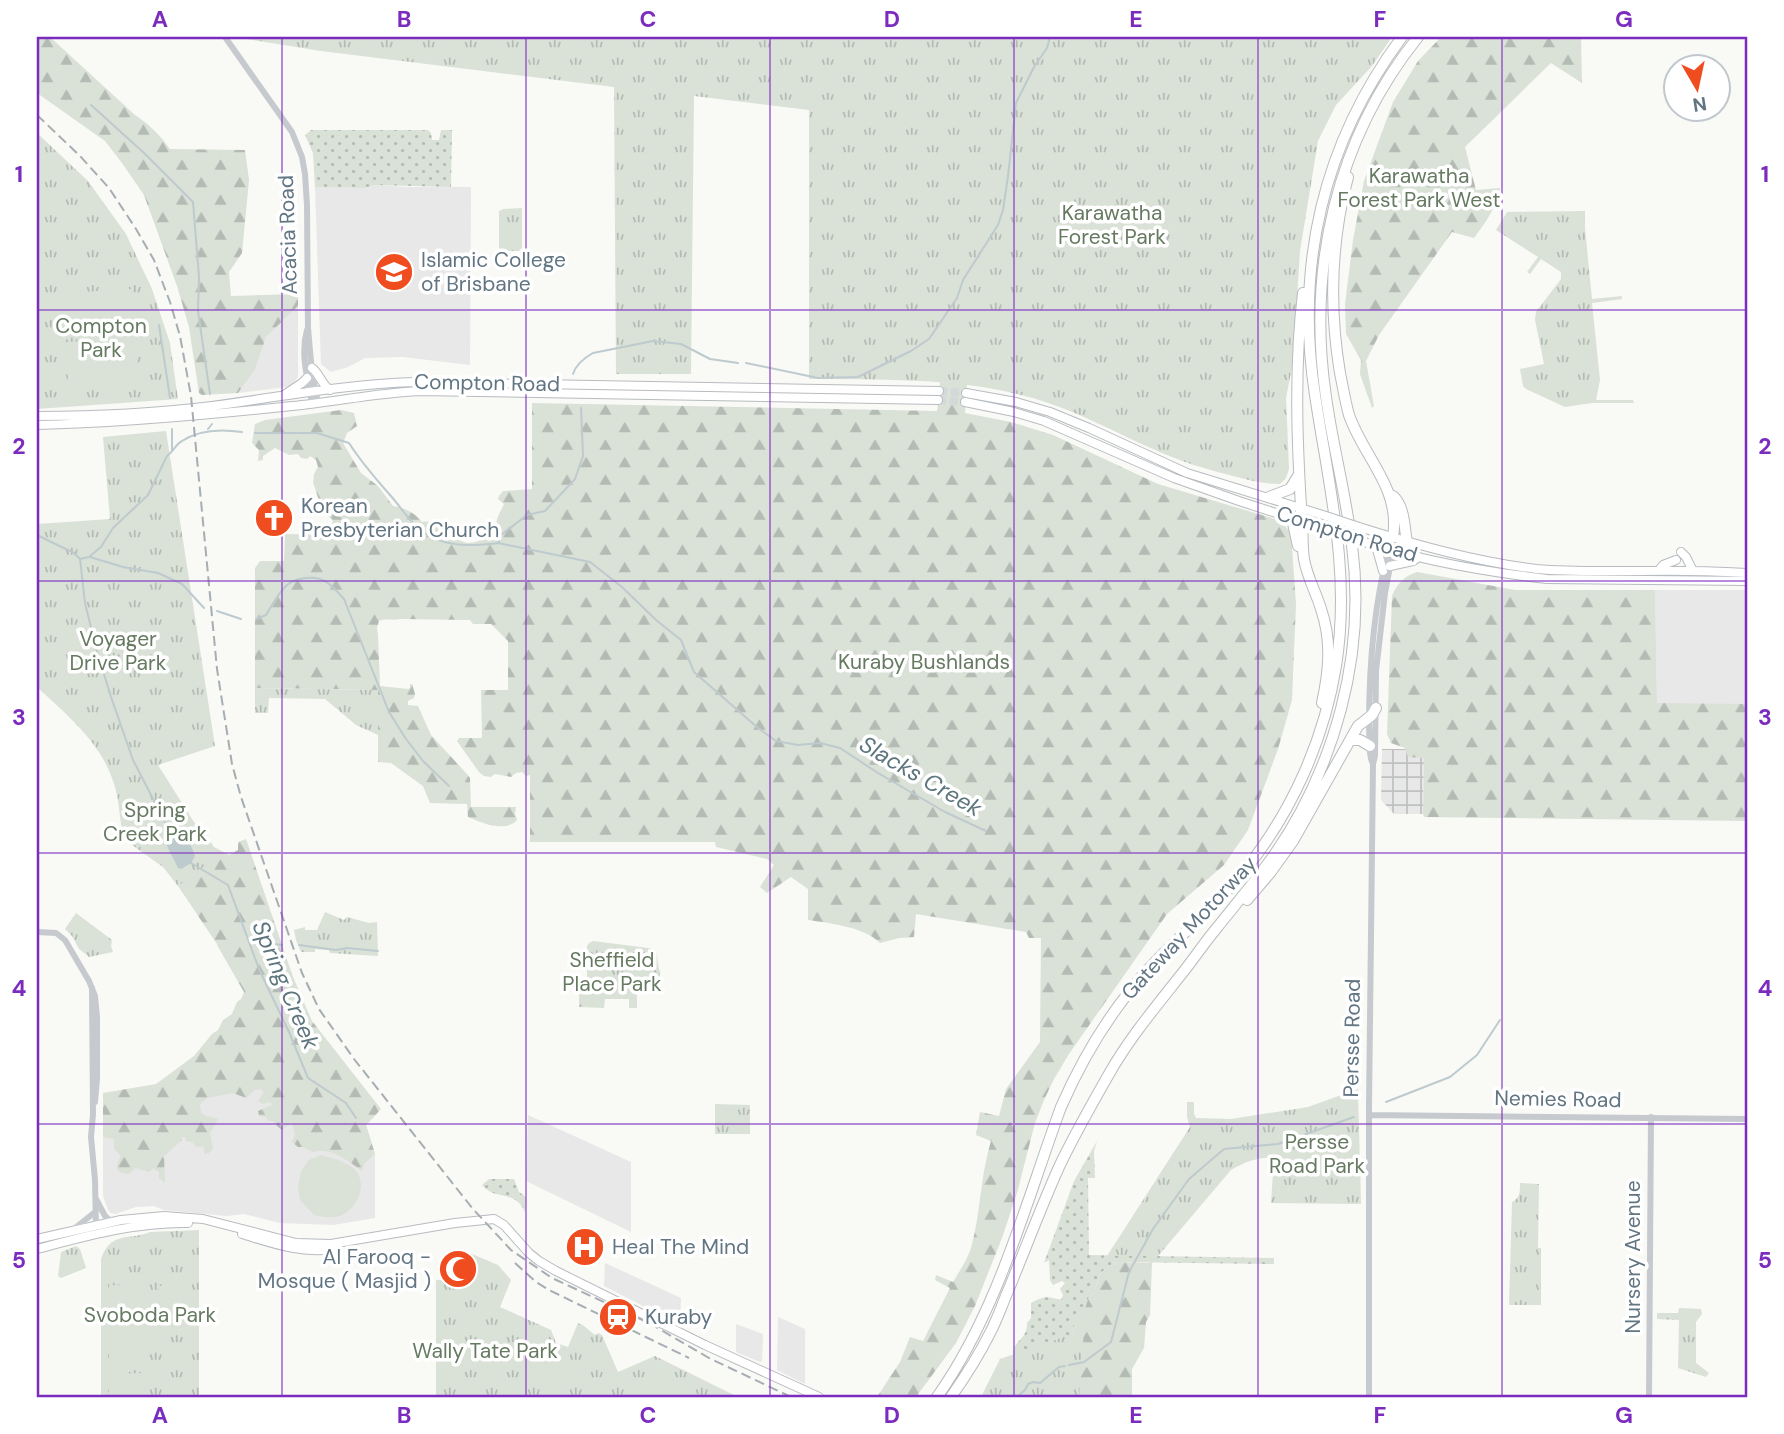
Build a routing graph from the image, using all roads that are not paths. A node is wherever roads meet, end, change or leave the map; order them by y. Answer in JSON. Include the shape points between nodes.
{"nodes":[{"id":1,"x":225,"y":37,"type":"edge"},
{"id":2,"x":1402,"y":37,"type":"edge"},
{"id":3,"x":1418,"y":37,"type":"edge"},
{"id":4,"x":1350,"y":156,"type":"junction"},
{"id":5,"x":1316,"y":223,"type":"junction"},
{"id":6,"x":307,"y":328,"type":"junction"},
{"id":7,"x":312,"y":368,"type":"junction"},
{"id":8,"x":307,"y":378,"type":"junction"},
{"id":9,"x":330,"y":390,"type":"junction"},
{"id":10,"x":313,"y":392,"type":"junction"},
{"id":11,"x":281,"y":397,"type":"junction"},
{"id":12,"x":315,"y":403,"type":"junction"},
{"id":13,"x":94,"y":414,"type":"junction"},
{"id":14,"x":37,"y":416,"type":"edge"},
{"id":15,"x":109,"y":423,"type":"junction"},
{"id":16,"x":37,"y":425,"type":"edge"},
{"id":17,"x":1299,"y":474,"type":"junction"},
{"id":18,"x":1389,"y":494,"type":"junction"},
{"id":19,"x":1269,"y":497,"type":"junction"},
{"id":20,"x":1301,"y":508,"type":"junction"},
{"id":21,"x":1297,"y":520,"type":"junction"},
{"id":22,"x":1393,"y":537,"type":"junction"},
{"id":23,"x":1407,"y":542,"type":"junction"},
{"id":24,"x":1376,"y":546,"type":"junction"},
{"id":25,"x":1391,"y":550,"type":"junction"},
{"id":26,"x":1419,"y":556,"type":"junction"},
{"id":27,"x":1386,"y":568,"type":"junction"},
{"id":28,"x":1659,"y":570,"type":"junction"},
{"id":29,"x":1693,"y":570,"type":"junction"},
{"id":30,"x":1747,"y":573,"type":"edge"},
{"id":31,"x":1747,"y":582,"type":"edge"},
{"id":32,"x":1373,"y":712,"type":"junction"},
{"id":33,"x":1350,"y":740,"type":"junction"},
{"id":34,"x":1370,"y":747,"type":"junction"},
{"id":35,"x":1312,"y":755,"type":"junction"},
{"id":36,"x":1373,"y":764,"type":"junction"},
{"id":37,"x":37,"y":932,"type":"edge"},
{"id":38,"x":1188,"y":965,"type":"junction"},
{"id":39,"x":1369,"y":1115,"type":"junction"},
{"id":40,"x":1651,"y":1117,"type":"junction"},
{"id":41,"x":1747,"y":1119,"type":"edge"},
{"id":42,"x":95,"y":1197,"type":"junction"},
{"id":43,"x":95,"y":1212,"type":"junction"},
{"id":44,"x":111,"y":1221,"type":"junction"},
{"id":45,"x":476,"y":1221,"type":"junction"},
{"id":46,"x":96,"y":1229,"type":"junction"},
{"id":47,"x":73,"y":1230,"type":"junction"},
{"id":48,"x":37,"y":1239,"type":"edge"},
{"id":49,"x":37,"y":1249,"type":"edge"},
{"id":50,"x":820,"y":1397,"type":"edge"},
{"id":51,"x":937,"y":1397,"type":"edge"},
{"id":52,"x":951,"y":1397,"type":"edge"},
{"id":53,"x":1369,"y":1397,"type":"edge"},
{"id":54,"x":1649,"y":1397,"type":"edge"}],
"edges":[{"from":1,"to":6,"type":"street","name":"Acacia Road","via":[[292,132],[302,157]]},
{"from":2,"to":5,"type":"highway","name":"Gateway Motorway","via":[[1376,73],[1345,132]]},
{"from":3,"to":4,"type":"highway","name":"Gateway Motorway","via":[[1384,85]]},
{"from":4,"to":18,"type":"highway","via":[[1336,237],[1335,341],[1348,411]]},
{"from":4,"to":38,"type":"highway","name":"Gateway Motorway","via":[[1328,229],[1320,306],[1325,388],[1354,568],[1354,624],[1346,685],[1329,749],[1301,812],[1272,858]]},
{"from":5,"to":17,"type":"highway","via":[[1301,314]]},
{"from":5,"to":35,"type":"highway","name":"Gateway Motorway","via":[[1309,348],[1339,542],[1342,600],[1333,682]]},
{"from":6,"to":7,"type":"street","name":"Acacia Road"},
{"from":6,"to":8,"type":"street","name":"Acacia Road"},
{"from":7,"to":9,"type":"main road"},
{"from":7,"to":10,"type":"street","name":"Acacia Road"},
{"from":8,"to":10,"type":"street","name":"Acacia Road"},
{"from":8,"to":11,"type":"main road"},
{"from":9,"to":10,"type":"main road","name":"Compton Road"},
{"from":9,"to":12,"type":"main road","name":"Compton Road","via":[[426,382],[939,396],[430,391]]},
{"from":10,"to":11,"type":"main road","name":"Compton Road"},
{"from":10,"to":12,"type":"street","name":"Acacia Road"},
{"from":11,"to":13,"type":"main road","name":"Compton Road"},
{"from":12,"to":15,"type":"main road","name":"Compton Road"},
{"from":13,"to":14,"type":"main road","name":"Compton Road"},
{"from":13,"to":15,"type":"main road"},
{"from":15,"to":16,"type":"main road","name":"Compton Road"},
{"from":17,"to":19,"type":"highway","via":[[1290,489]]},
{"from":17,"to":20,"type":"highway"},
{"from":18,"to":22,"type":"highway"},
{"from":18,"to":23,"type":"highway","via":[[1399,504]]},
{"from":19,"to":20,"type":"main road","name":"Compton Road"},
{"from":19,"to":21,"type":"main road","name":"Compton Road","via":[[1178,469],[1050,412],[1016,402],[966,398],[1044,421],[1174,478]]},
{"from":20,"to":21,"type":"highway"},
{"from":20,"to":22,"type":"main road","name":"Compton Road","bridge":true},
{"from":21,"to":24,"type":"main road","name":"Compton Road","bridge":true},
{"from":21,"to":35,"type":"highway","via":[[1329,646]]},
{"from":22,"to":23,"type":"main road","name":"Compton Road"},
{"from":22,"to":25,"type":"street","name":"Persse Road"},
{"from":23,"to":28,"type":"main road","name":"Compton Road","via":[[1535,568]]},
{"from":24,"to":25,"type":"main road","name":"Compton Road"},
{"from":24,"to":27,"type":"main road"},
{"from":25,"to":26,"type":"main road","name":"Compton Road"},
{"from":25,"to":27,"type":"street","name":"Persse Road"},
{"from":26,"to":27,"type":"main road"},
{"from":26,"to":31,"type":"main road","name":"Compton Road","via":[[1547,579]]},
{"from":27,"to":32,"type":"street","name":"Persse Road"},
{"from":28,"to":29,"type":"main road","name":"Compton Road"},
{"from":28,"to":29,"type":"main road","via":[[1678,556],[1686,557]]},
{"from":29,"to":30,"type":"main road","name":"Compton Road"},
{"from":32,"to":33,"type":"highway"},
{"from":32,"to":34,"type":"street","name":"Persse Road"},
{"from":32,"to":36,"type":"street","name":"Persse Road"},
{"from":33,"to":34,"type":"highway"},
{"from":33,"to":38,"type":"highway","via":[[1285,853]]},
{"from":34,"to":36,"type":"street","name":"Persse Road"},
{"from":35,"to":51,"type":"highway","name":"Gateway Motorway","via":[[1283,815],[1245,870],[1146,971],[1092,1044],[1061,1107],[995,1291]]},
{"from":36,"to":39,"type":"street","name":"Persse Road"},
{"from":37,"to":42,"type":"street","via":[[56,933],[69,944],[92,988]]},
{"from":38,"to":52,"type":"highway","name":"Gateway Motorway","via":[[1110,1072],[1060,1166],[992,1331]]},
{"from":39,"to":40,"type":"street","name":"Nemies Road"},
{"from":39,"to":53,"type":"street","name":"Persse Road"},
{"from":40,"to":41,"type":"street","name":"Nemies Road"},
{"from":40,"to":54,"type":"street","name":"Nursery Avenue"},
{"from":42,"to":43,"type":"street"},
{"from":42,"to":44,"type":"street"},
{"from":43,"to":46,"type":"street"},
{"from":43,"to":47,"type":"street"},
{"from":44,"to":45,"type":"main road","via":[[164,1216],[203,1219],[296,1243],[323,1245]]},
{"from":44,"to":46,"type":"main road"},
{"from":45,"to":46,"type":"main road","via":[[312,1251],[202,1224]]},
{"from":45,"to":50,"type":"main road","via":[[500,1221],[539,1261]]},
{"from":46,"to":47,"type":"main road"},
{"from":46,"to":49,"type":"main road"},
{"from":47,"to":48,"type":"main road"}]}
